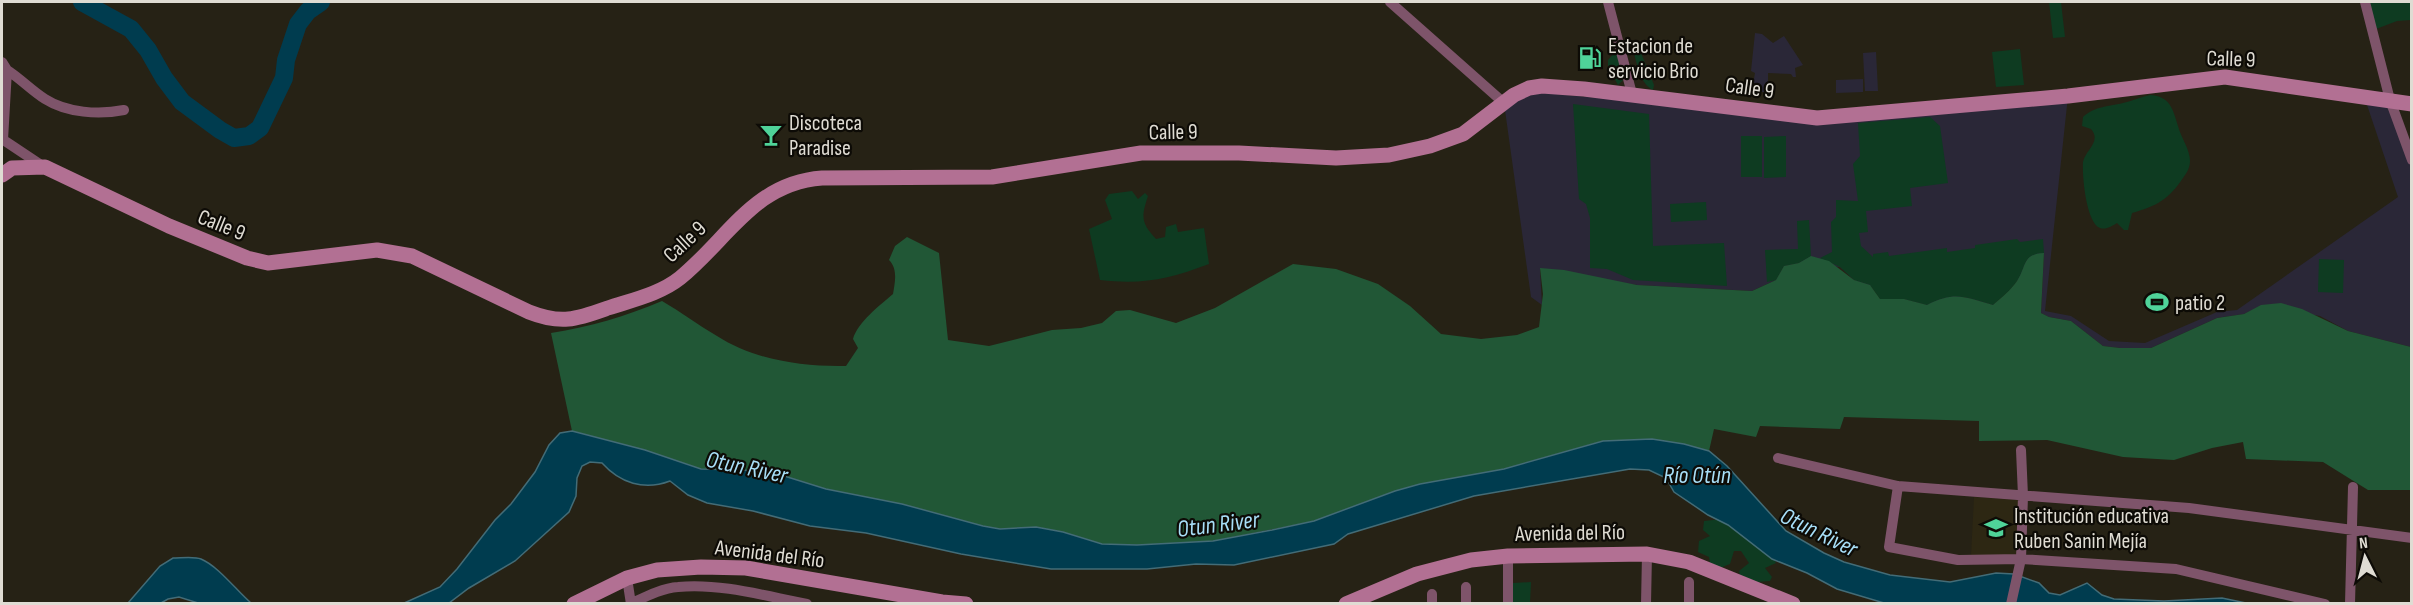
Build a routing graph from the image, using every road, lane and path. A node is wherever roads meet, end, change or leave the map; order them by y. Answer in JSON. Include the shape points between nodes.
{"nodes":[{"id":1,"x":1390,"y":2,"type":"edge"},
{"id":2,"x":1608,"y":2,"type":"edge"},
{"id":3,"x":2365,"y":2,"type":"edge"},
{"id":4,"x":4,"y":66,"type":"edge"},
{"id":5,"x":1632,"y":94,"type":"junction"},
{"id":6,"x":2390,"y":100,"type":"junction"},
{"id":7,"x":1504,"y":103,"type":"junction"},
{"id":8,"x":2412,"y":104,"type":"edge"},
{"id":9,"x":124,"y":110,"type":"dead end"},
{"id":10,"x":2,"y":139,"type":"edge"},
{"id":11,"x":2412,"y":160,"type":"edge"},
{"id":12,"x":45,"y":167,"type":"junction"},
{"id":13,"x":2,"y":175,"type":"edge"},
{"id":14,"x":2020,"y":450,"type":"dead end"},
{"id":15,"x":1778,"y":458,"type":"dead end"},
{"id":16,"x":1898,"y":486,"type":"junction"},
{"id":17,"x":2353,"y":487,"type":"dead end"},
{"id":18,"x":2023,"y":496,"type":"junction"},
{"id":19,"x":2352,"y":531,"type":"junction"},
{"id":20,"x":2412,"y":538,"type":"edge"},
{"id":21,"x":1647,"y":554,"type":"junction"},
{"id":22,"x":1508,"y":556,"type":"junction"},
{"id":23,"x":2021,"y":563,"type":"junction"},
{"id":24,"x":627,"y":578,"type":"junction"},
{"id":25,"x":1689,"y":582,"type":"dead end"},
{"id":26,"x":1466,"y":586,"type":"dead end"},
{"id":27,"x":1362,"y":600,"type":"edge"},
{"id":28,"x":574,"y":603,"type":"edge"},
{"id":29,"x":631,"y":603,"type":"edge"},
{"id":30,"x":807,"y":603,"type":"edge"},
{"id":31,"x":966,"y":603,"type":"edge"},
{"id":32,"x":1346,"y":603,"type":"edge"},
{"id":33,"x":1466,"y":603,"type":"edge"},
{"id":34,"x":1508,"y":603,"type":"edge"},
{"id":35,"x":1646,"y":603,"type":"edge"},
{"id":36,"x":1689,"y":603,"type":"edge"},
{"id":37,"x":1793,"y":603,"type":"edge"},
{"id":38,"x":2011,"y":603,"type":"edge"},
{"id":39,"x":2325,"y":603,"type":"edge"},
{"id":40,"x":2350,"y":603,"type":"edge"}],
"edges":[{"from":1,"to":7,"type":"street"},
{"from":2,"to":5,"type":"street"},
{"from":3,"to":6,"type":"street"},
{"from":4,"to":9,"type":"street","via":[[48,101],[87,112]]},
{"from":4,"to":10,"type":"street"},
{"from":5,"to":6,"type":"main road","name":"Calle 9","via":[[1817,118],[2068,96],[2225,77]]},
{"from":5,"to":7,"type":"main road","name":"Calle 9","via":[[1542,86],[1523,91]]},
{"from":6,"to":8,"type":"main road","name":"Calle 9"},
{"from":6,"to":11,"type":"street"},
{"from":7,"to":12,"type":"main road","name":"Calle 9","via":[[1463,134],[1389,155],[1336,158],[1142,153],[992,177],[794,181],[750,208],[678,279],[646,295],[573,320],[551,320],[537,315],[412,256],[377,250],[277,263],[247,258]]},
{"from":10,"to":12,"type":"street","name":"Calle 9"},
{"from":12,"to":13,"type":"main road","via":[[12,168]]},
{"from":14,"to":18,"type":"street"},
{"from":15,"to":16,"type":"street"},
{"from":16,"to":18,"type":"street"},
{"from":16,"to":23,"type":"street","via":[[1889,547],[1958,560]]},
{"from":17,"to":19,"type":"street"},
{"from":18,"to":19,"type":"street","via":[[2189,508]]},
{"from":18,"to":23,"type":"street"},
{"from":19,"to":20,"type":"street"},
{"from":19,"to":40,"type":"street"},
{"from":21,"to":22,"type":"main road","name":"Avenida del Río"},
{"from":21,"to":35,"type":"street"},
{"from":21,"to":37,"type":"main road","name":"Avenida del Río","via":[[1689,562]]},
{"from":22,"to":27,"type":"main road","name":"Avenida del Río","via":[[1442,566]]},
{"from":22,"to":34,"type":"street"},
{"from":23,"to":38,"type":"street"},
{"from":23,"to":39,"type":"street","via":[[2176,569]]},
{"from":24,"to":28,"type":"main road","name":"Avenida del Río"},
{"from":24,"to":29,"type":"street"},
{"from":24,"to":31,"type":"main road","name":"Avenida del Río","via":[[657,570],[746,568]]},
{"from":25,"to":36,"type":"street"},
{"from":26,"to":33,"type":"street"},
{"from":27,"to":32,"type":"main road","name":"Avenida del Río"},
{"from":29,"to":30,"type":"street","via":[[657,592],[693,586]]}]}
